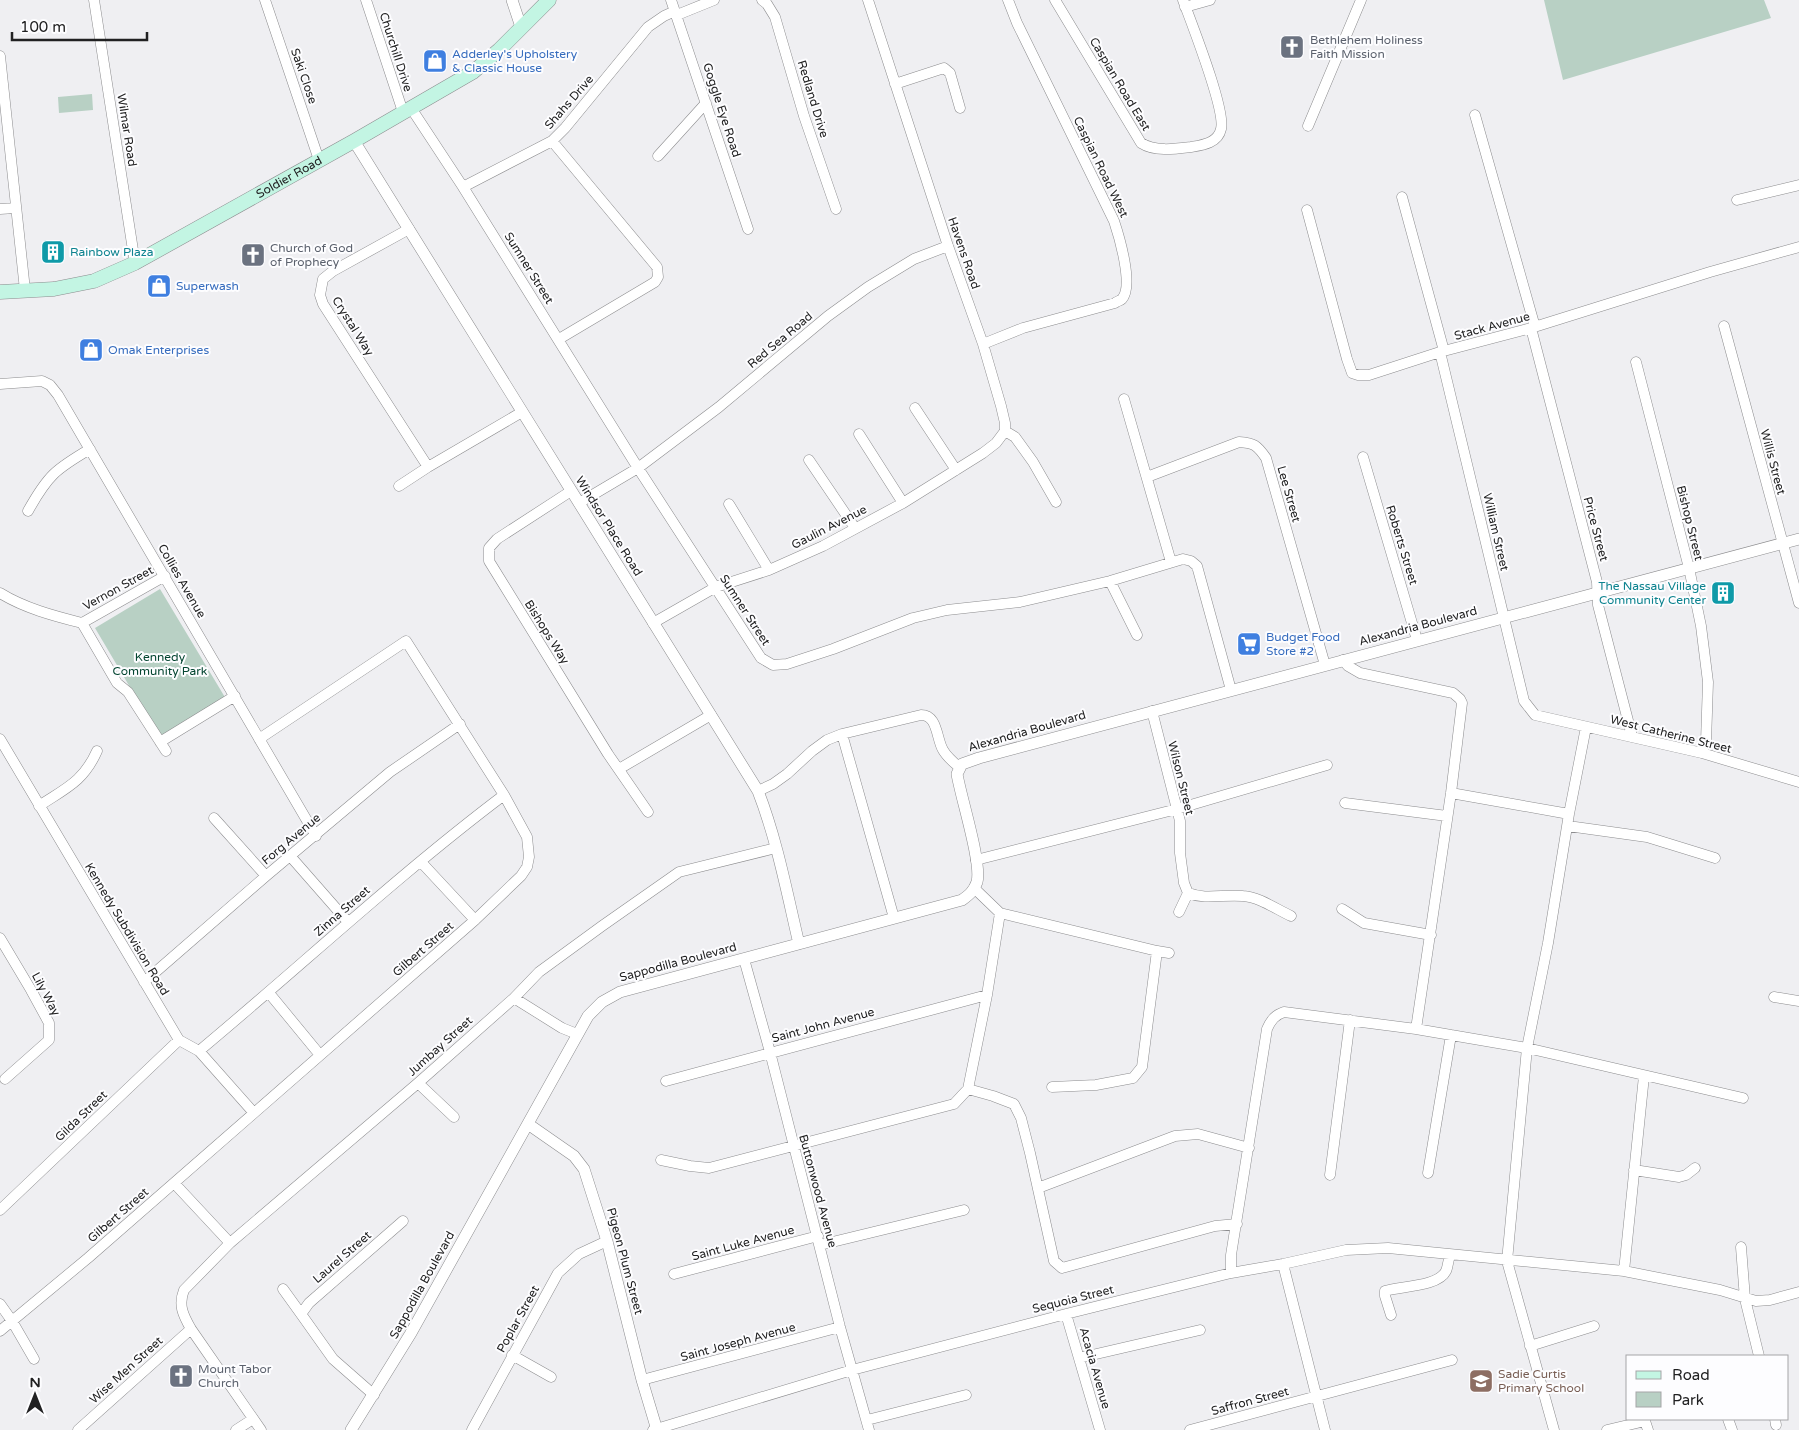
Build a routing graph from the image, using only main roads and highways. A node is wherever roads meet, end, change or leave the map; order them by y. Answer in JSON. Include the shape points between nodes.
{"nodes":[{"id":1,"x":549,"y":0,"type":"edge"},
{"id":2,"x":0,"y":292,"type":"edge"}],
"edges":[{"from":1,"to":2,"type":"main road","name":"Soldier Road","via":[[472,72],[136,263],[94,281],[54,289]]}]}
